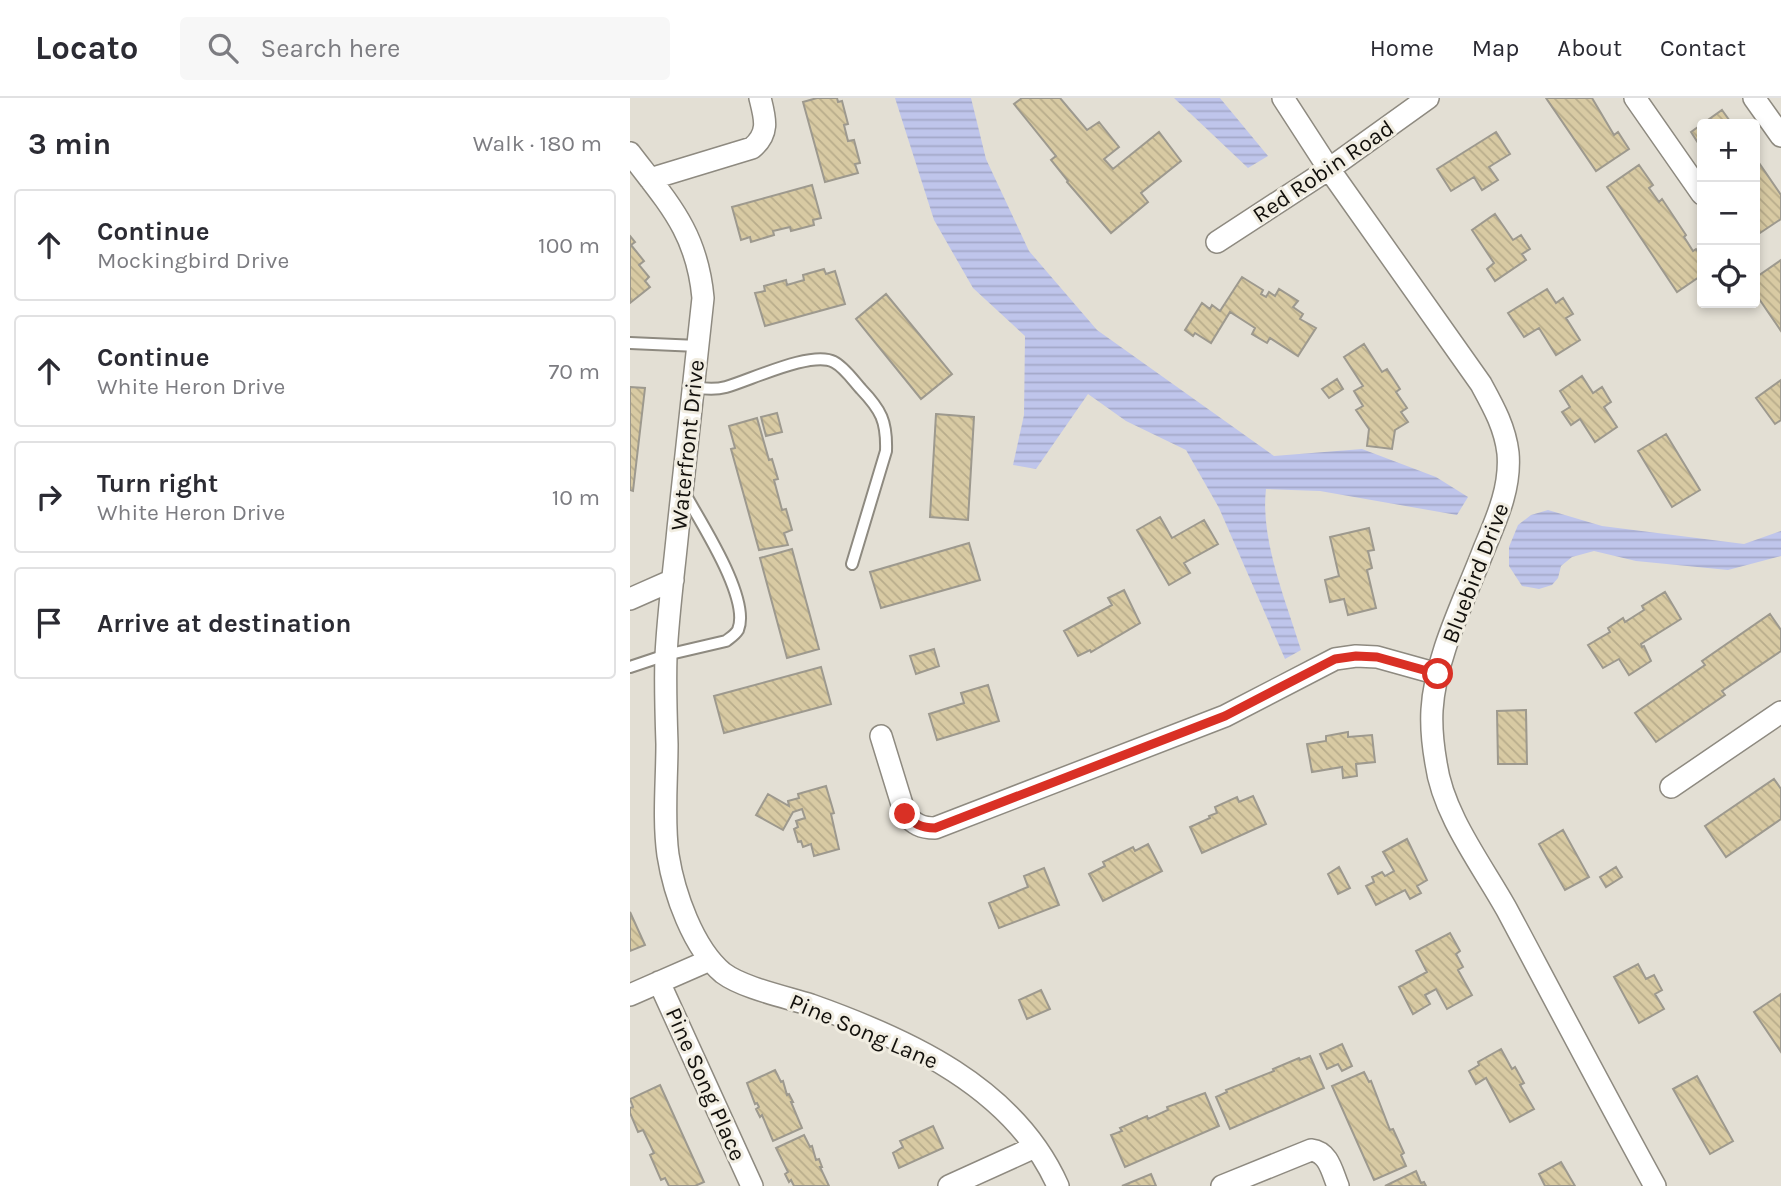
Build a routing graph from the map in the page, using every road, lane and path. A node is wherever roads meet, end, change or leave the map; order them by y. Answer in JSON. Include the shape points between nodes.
{"nodes":[{"id":1,"x":760,"y":98,"type":"edge"},
{"id":2,"x":1283,"y":98,"type":"edge"},
{"id":3,"x":1428,"y":98,"type":"edge"},
{"id":4,"x":1635,"y":98,"type":"edge"},
{"id":5,"x":1754,"y":98,"type":"edge"},
{"id":6,"x":1781,"y":136,"type":"edge"},
{"id":7,"x":630,"y":153,"type":"edge"},
{"id":8,"x":1329,"y":169,"type":"junction"},
{"id":9,"x":650,"y":179,"type":"junction"},
{"id":10,"x":1697,"y":187,"type":"edge"},
{"id":11,"x":1217,"y":242,"type":"dead end"},
{"id":12,"x":630,"y":343,"type":"edge"},
{"id":13,"x":698,"y":346,"type":"junction"},
{"id":14,"x":694,"y":387,"type":"junction"},
{"id":15,"x":682,"y":488,"type":"junction"},
{"id":16,"x":852,"y":564,"type":"dead end"},
{"id":17,"x":673,"y":580,"type":"junction"},
{"id":18,"x":630,"y":599,"type":"edge"},
{"id":19,"x":666,"y":655,"type":"junction"},
{"id":20,"x":630,"y":667,"type":"edge"},
{"id":21,"x":1438,"y":674,"type":"junction"},
{"id":22,"x":1781,"y":712,"type":"edge"},
{"id":23,"x":881,"y":736,"type":"dead end"},
{"id":24,"x":1671,"y":787,"type":"dead end"},
{"id":25,"x":709,"y":960,"type":"junction"},
{"id":26,"x":659,"y":982,"type":"junction"},
{"id":27,"x":630,"y":995,"type":"edge"},
{"id":28,"x":1035,"y":1147,"type":"junction"},
{"id":29,"x":1228,"y":1184,"type":"edge"},
{"id":30,"x":752,"y":1186,"type":"edge"},
{"id":31,"x":949,"y":1186,"type":"edge"},
{"id":32,"x":1058,"y":1186,"type":"edge"},
{"id":33,"x":1338,"y":1186,"type":"edge"},
{"id":34,"x":1655,"y":1186,"type":"edge"}],
"edges":[{"from":1,"to":9,"type":"street","via":[[765,131],[752,148]]},
{"from":2,"to":8,"type":"street","name":"Bluebird Drive"},
{"from":3,"to":8,"type":"street","name":"Red Robin Road"},
{"from":4,"to":10,"type":"street"},
{"from":5,"to":6,"type":"street"},
{"from":7,"to":9,"type":"street","name":"Waterfront Drive"},
{"from":8,"to":11,"type":"street","name":"Red Robin Road"},
{"from":8,"to":21,"type":"street","name":"Bluebird Drive","via":[[1481,384],[1503,428],[1508,478],[1503,502]]},
{"from":9,"to":13,"type":"street","name":"Waterfront Drive","via":[[692,242],[703,298]]},
{"from":12,"to":13,"type":"lane"},
{"from":13,"to":14,"type":"street","name":"Waterfront Drive"},
{"from":14,"to":15,"type":"street","name":"Waterfront Drive"},
{"from":14,"to":16,"type":"lane","via":[[723,388],[808,359],[824,358],[836,363],[873,402],[887,431],[886,451]]},
{"from":15,"to":17,"type":"street","name":"Waterfront Drive"},
{"from":15,"to":19,"type":"lane","via":[[735,586],[739,627],[726,640]]},
{"from":17,"to":18,"type":"street"},
{"from":17,"to":19,"type":"street","name":"Waterfront Drive"},
{"from":19,"to":20,"type":"lane"},
{"from":19,"to":25,"type":"street","name":"Waterfront Drive","via":[[668,858],[683,910]]},
{"from":21,"to":23,"type":"street","via":[[1377,657],[1335,659],[1225,716],[935,828],[923,828],[905,814]]},
{"from":21,"to":34,"type":"street","name":"Bluebird Drive","via":[[1432,727],[1436,767],[1447,805]]},
{"from":22,"to":24,"type":"street"},
{"from":25,"to":26,"type":"street"},
{"from":25,"to":28,"type":"street","name":"Pine Song Lane","via":[[743,984],[838,1015],[959,1073],[1014,1121]]},
{"from":26,"to":27,"type":"street"},
{"from":26,"to":30,"type":"street","name":"Pine Song Place"},
{"from":28,"to":31,"type":"street"},
{"from":28,"to":32,"type":"street","name":"Pine Song Lane"},
{"from":29,"to":33,"type":"street","via":[[1318,1150],[1325,1155]]}]}
